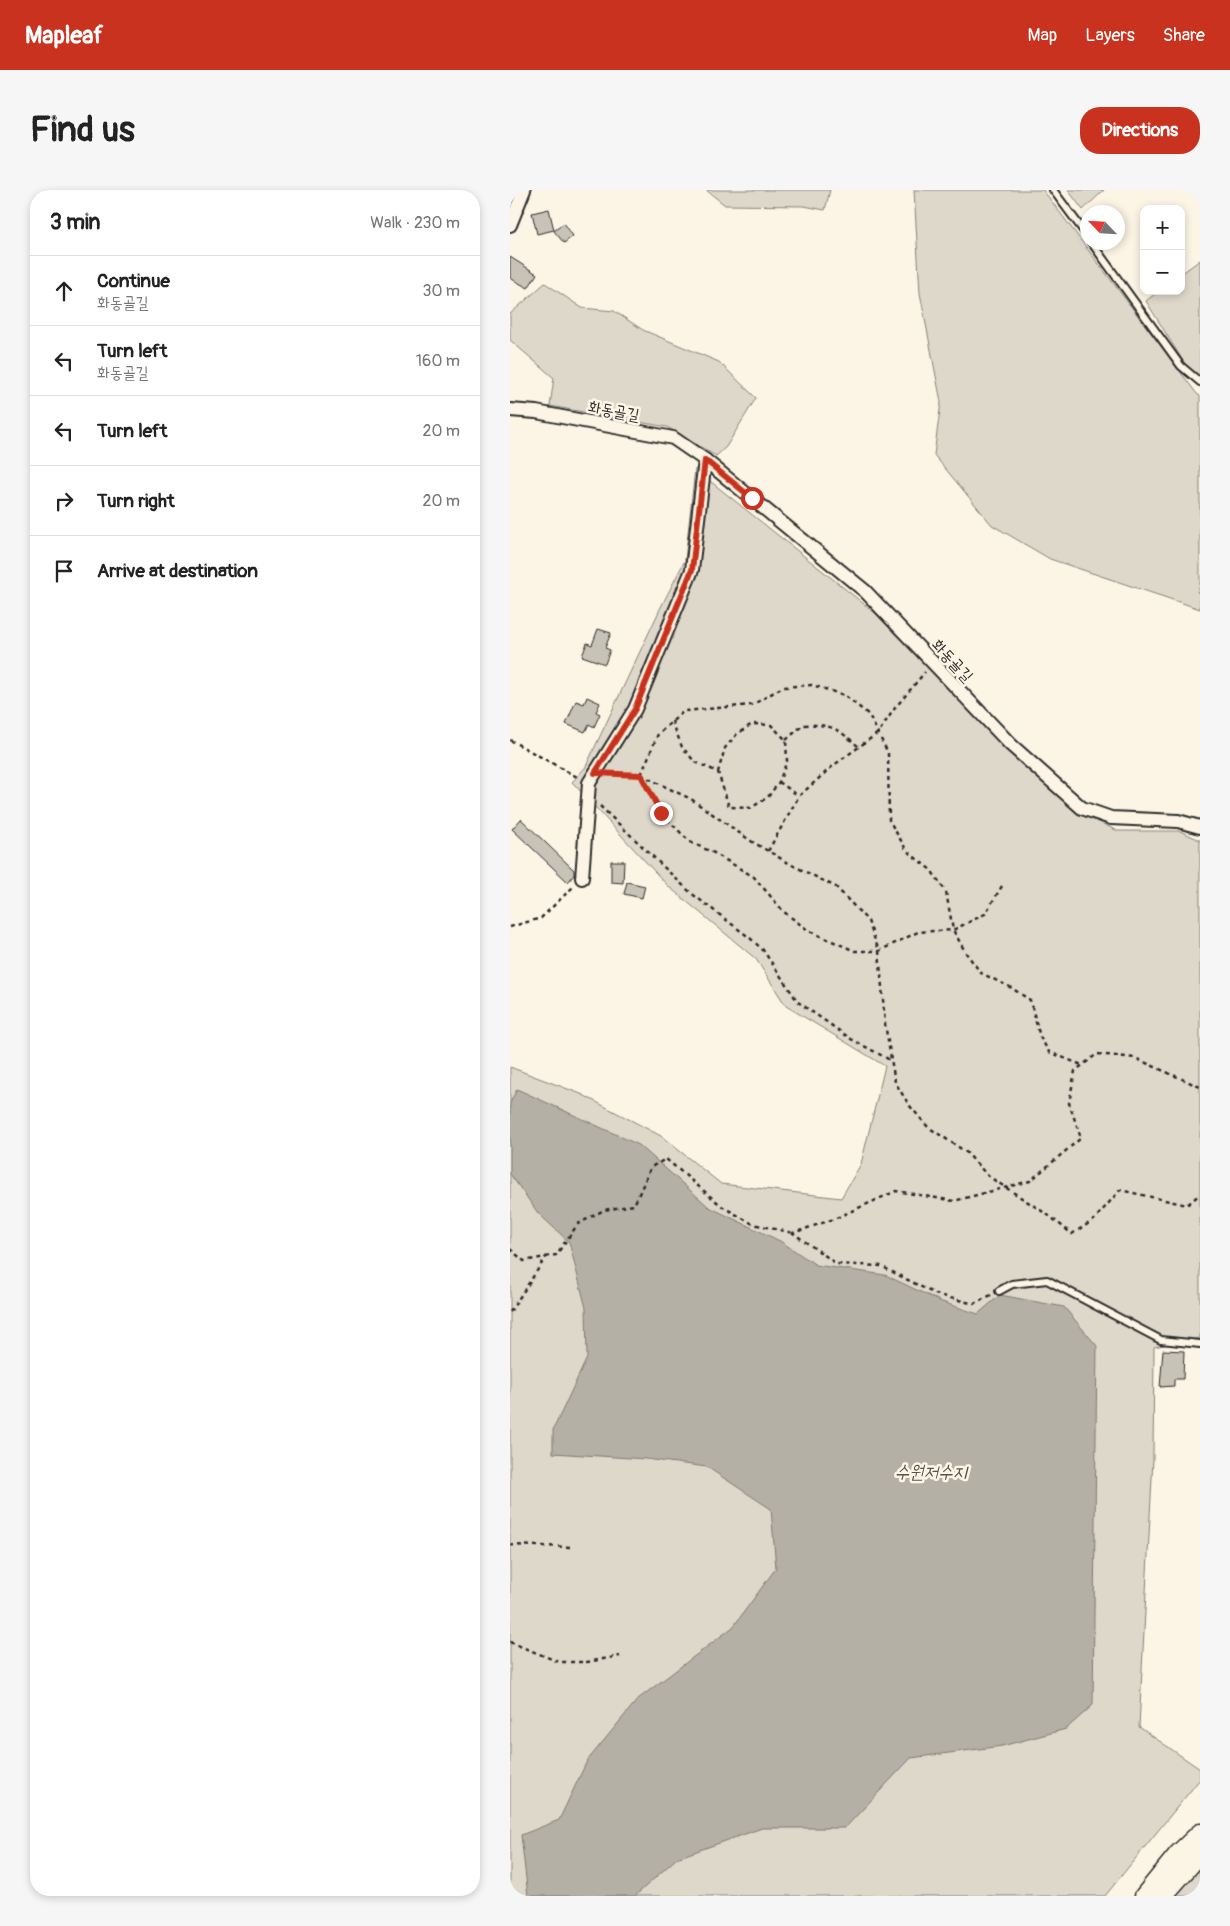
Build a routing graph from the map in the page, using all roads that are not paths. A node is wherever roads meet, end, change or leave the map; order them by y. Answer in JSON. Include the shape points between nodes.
{"nodes":[{"id":1,"x":524,"y":190,"type":"edge"},
{"id":2,"x":1053,"y":190,"type":"edge"},
{"id":3,"x":510,"y":225,"type":"edge"},
{"id":4,"x":1080,"y":226,"type":"edge"},
{"id":5,"x":1097,"y":250,"type":"edge"},
{"id":6,"x":1199,"y":380,"type":"edge"},
{"id":7,"x":510,"y":410,"type":"edge"},
{"id":8,"x":705,"y":460,"type":"junction"},
{"id":9,"x":1200,"y":827,"type":"edge"},
{"id":10,"x":582,"y":878,"type":"road end"},
{"id":11,"x":999,"y":1291,"type":"road end"},
{"id":12,"x":1200,"y":1344,"type":"edge"},
{"id":13,"x":1200,"y":1833,"type":"edge"},
{"id":14,"x":1200,"y":1854,"type":"edge"},
{"id":15,"x":1144,"y":1896,"type":"edge"},
{"id":16,"x":1163,"y":1896,"type":"edge"}],
"edges":[{"from":1,"to":3,"type":"street"},
{"from":2,"to":4,"type":"lane"},
{"from":5,"to":6,"type":"lane","via":[[1180,366]]},
{"from":7,"to":8,"type":"street","name":"화동골길","via":[[674,438]]},
{"from":8,"to":9,"type":"street","name":"화동골길","via":[[865,590],[1011,745],[1082,808],[1111,818],[1178,821]]},
{"from":8,"to":10,"type":"street","via":[[692,570],[635,709],[591,784]]},
{"from":11,"to":12,"type":"lane","via":[[1012,1284],[1046,1280],[1161,1340]]},
{"from":13,"to":15,"type":"main road"},
{"from":14,"to":16,"type":"main road"}]}
